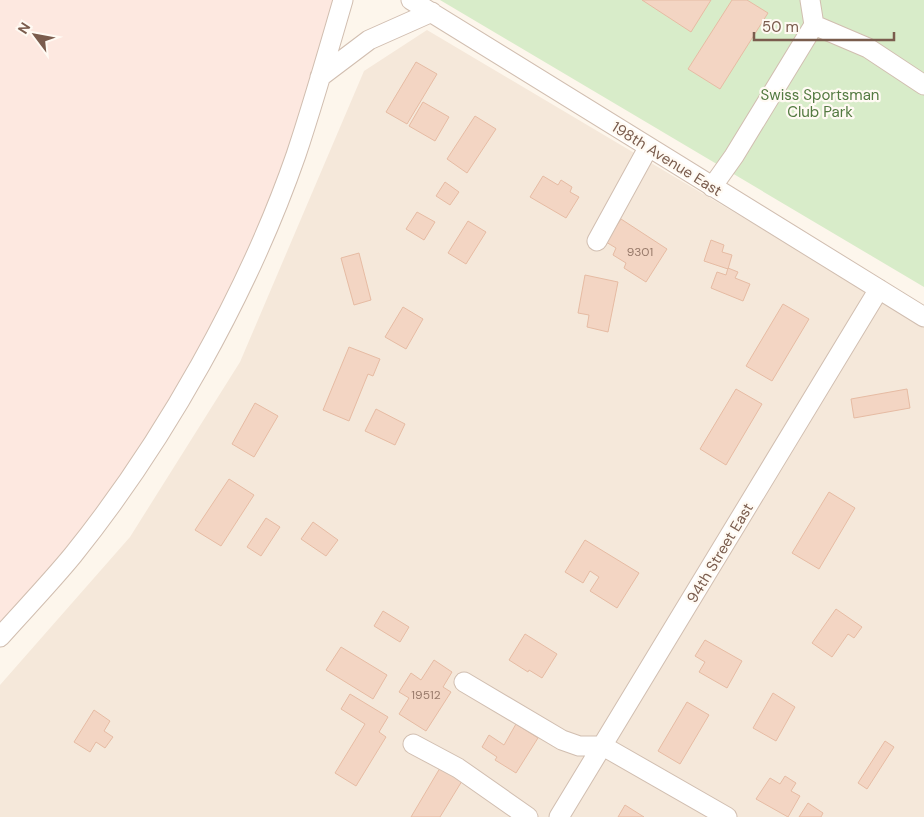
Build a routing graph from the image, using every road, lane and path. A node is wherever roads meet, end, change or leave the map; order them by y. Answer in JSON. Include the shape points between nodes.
{"nodes":[{"id":1,"x":343,"y":0,"type":"edge"},
{"id":2,"x":411,"y":0,"type":"edge"},
{"id":3,"x":810,"y":0,"type":"edge"},
{"id":4,"x":432,"y":12,"type":"junction"},
{"id":5,"x":814,"y":26,"type":"junction"},
{"id":6,"x":320,"y":77,"type":"junction"},
{"id":7,"x":924,"y":85,"type":"edge"},
{"id":8,"x":648,"y":148,"type":"junction"},
{"id":9,"x":712,"y":187,"type":"junction"},
{"id":10,"x":597,"y":241,"type":"dead end"},
{"id":11,"x":879,"y":289,"type":"junction"},
{"id":12,"x":924,"y":317,"type":"edge"},
{"id":13,"x":0,"y":637,"type":"edge"},
{"id":14,"x":464,"y":682,"type":"dead end"},
{"id":15,"x":413,"y":744,"type":"dead end"},
{"id":16,"x":603,"y":746,"type":"junction"},
{"id":17,"x":528,"y":817,"type":"edge"},
{"id":18,"x":560,"y":817,"type":"edge"},
{"id":19,"x":727,"y":817,"type":"edge"}],
"edges":[{"from":1,"to":6,"type":"street"},
{"from":2,"to":4,"type":"street","name":"198th Avenue East"},
{"from":3,"to":5,"type":"street"},
{"from":4,"to":6,"type":"street","via":[[369,40]]},
{"from":4,"to":8,"type":"street","name":"198th Avenue East"},
{"from":5,"to":7,"type":"street","via":[[868,48]]},
{"from":5,"to":9,"type":"street"},
{"from":6,"to":13,"type":"street","via":[[296,156],[263,236],[216,335],[165,425],[73,555]]},
{"from":8,"to":9,"type":"street","name":"198th Avenue East"},
{"from":8,"to":10,"type":"street"},
{"from":9,"to":11,"type":"street","name":"198th Avenue East"},
{"from":11,"to":12,"type":"street","name":"198th Avenue East"},
{"from":11,"to":16,"type":"street","name":"94th Street East"},
{"from":14,"to":16,"type":"street","via":[[562,740],[579,746]]},
{"from":15,"to":17,"type":"street","via":[[458,768]]},
{"from":16,"to":18,"type":"street","name":"94th Street East"},
{"from":16,"to":19,"type":"street"}]}
